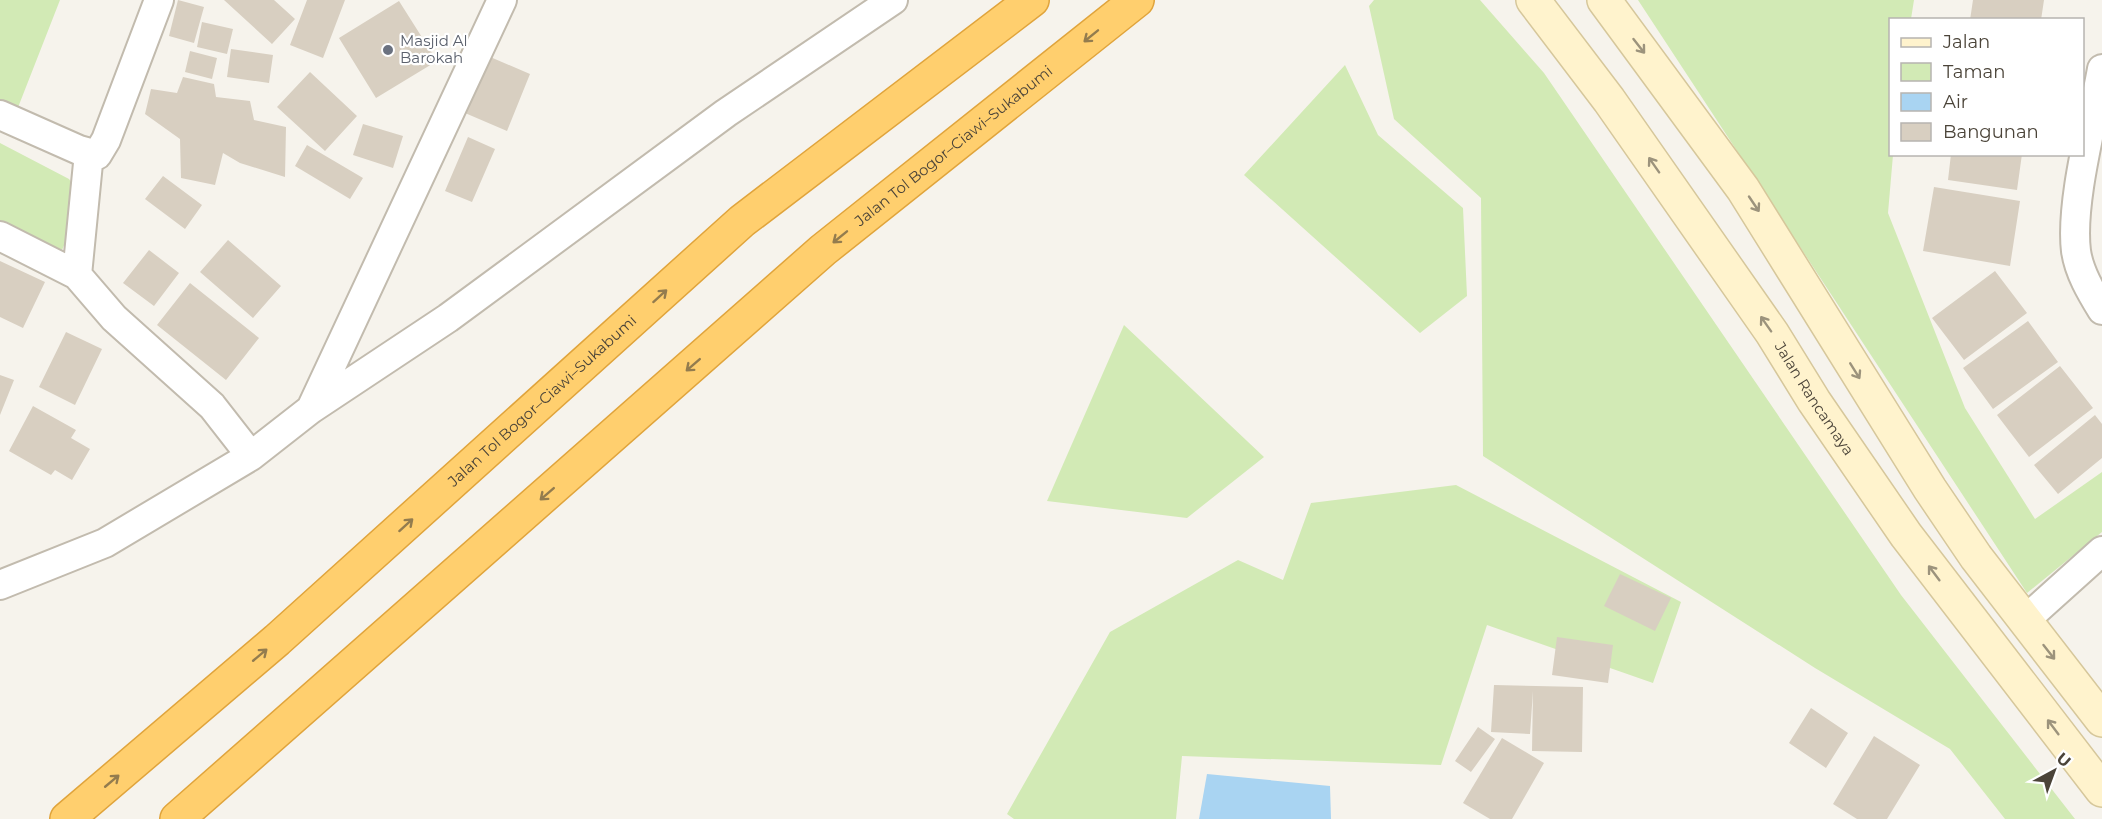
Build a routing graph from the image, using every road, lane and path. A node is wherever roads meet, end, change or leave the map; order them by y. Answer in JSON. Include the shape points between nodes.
{"nodes":[{"id":1,"x":159,"y":0,"type":"edge"},
{"id":2,"x":502,"y":0,"type":"edge"},
{"id":3,"x":893,"y":0,"type":"edge"},
{"id":4,"x":1032,"y":0,"type":"edge"},
{"id":5,"x":1137,"y":0,"type":"edge"},
{"id":6,"x":1533,"y":0,"type":"edge"},
{"id":7,"x":1604,"y":0,"type":"edge"},
{"id":8,"x":2102,"y":69,"type":"edge"},
{"id":9,"x":0,"y":115,"type":"edge"},
{"id":10,"x":89,"y":153,"type":"junction"},
{"id":11,"x":0,"y":236,"type":"edge"},
{"id":12,"x":77,"y":275,"type":"junction"},
{"id":13,"x":2102,"y":310,"type":"edge"},
{"id":14,"x":310,"y":409,"type":"junction"},
{"id":15,"x":250,"y":456,"type":"junction"},
{"id":16,"x":2102,"y":551,"type":"edge"},
{"id":17,"x":0,"y":585,"type":"edge"},
{"id":18,"x":2024,"y":621,"type":"junction"},
{"id":19,"x":2102,"y":720,"type":"edge"},
{"id":20,"x":2102,"y":790,"type":"edge"},
{"id":21,"x":67,"y":819,"type":"edge"},
{"id":22,"x":177,"y":819,"type":"edge"}],
"edges":[{"from":1,"to":10,"type":"street","via":[[105,140],[97,155]]},
{"from":2,"to":14,"type":"street"},
{"from":3,"to":14,"type":"street","via":[[726,113],[448,318]]},
{"from":21,"to":4,"type":"highway","name":"Jalan Tol Bogor–Ciawi–Sukabumi","one_way":true,"via":[[277,640],[742,221]]},
{"from":5,"to":22,"type":"highway","name":"Jalan Tol Bogor–Ciawi–Sukabumi","one_way":true,"via":[[823,250]]},
{"from":20,"to":6,"type":"street","name":"Jalan Rancamaya","one_way":true,"via":[[1900,526],[1772,333],[1609,100]]},
{"from":7,"to":18,"type":"street","one_way":true,"via":[[1743,189],[1930,489]]},
{"from":8,"to":13,"type":"street","via":[[2078,199],[2076,250],[2080,268]]},
{"from":9,"to":10,"type":"street"},
{"from":10,"to":12,"type":"street"},
{"from":11,"to":12,"type":"street"},
{"from":12,"to":15,"type":"street","via":[[114,318],[212,406]]},
{"from":14,"to":15,"type":"street"},
{"from":15,"to":17,"type":"street","via":[[105,543]]},
{"from":16,"to":18,"type":"street"},
{"from":18,"to":19,"type":"street","one_way":true}]}
